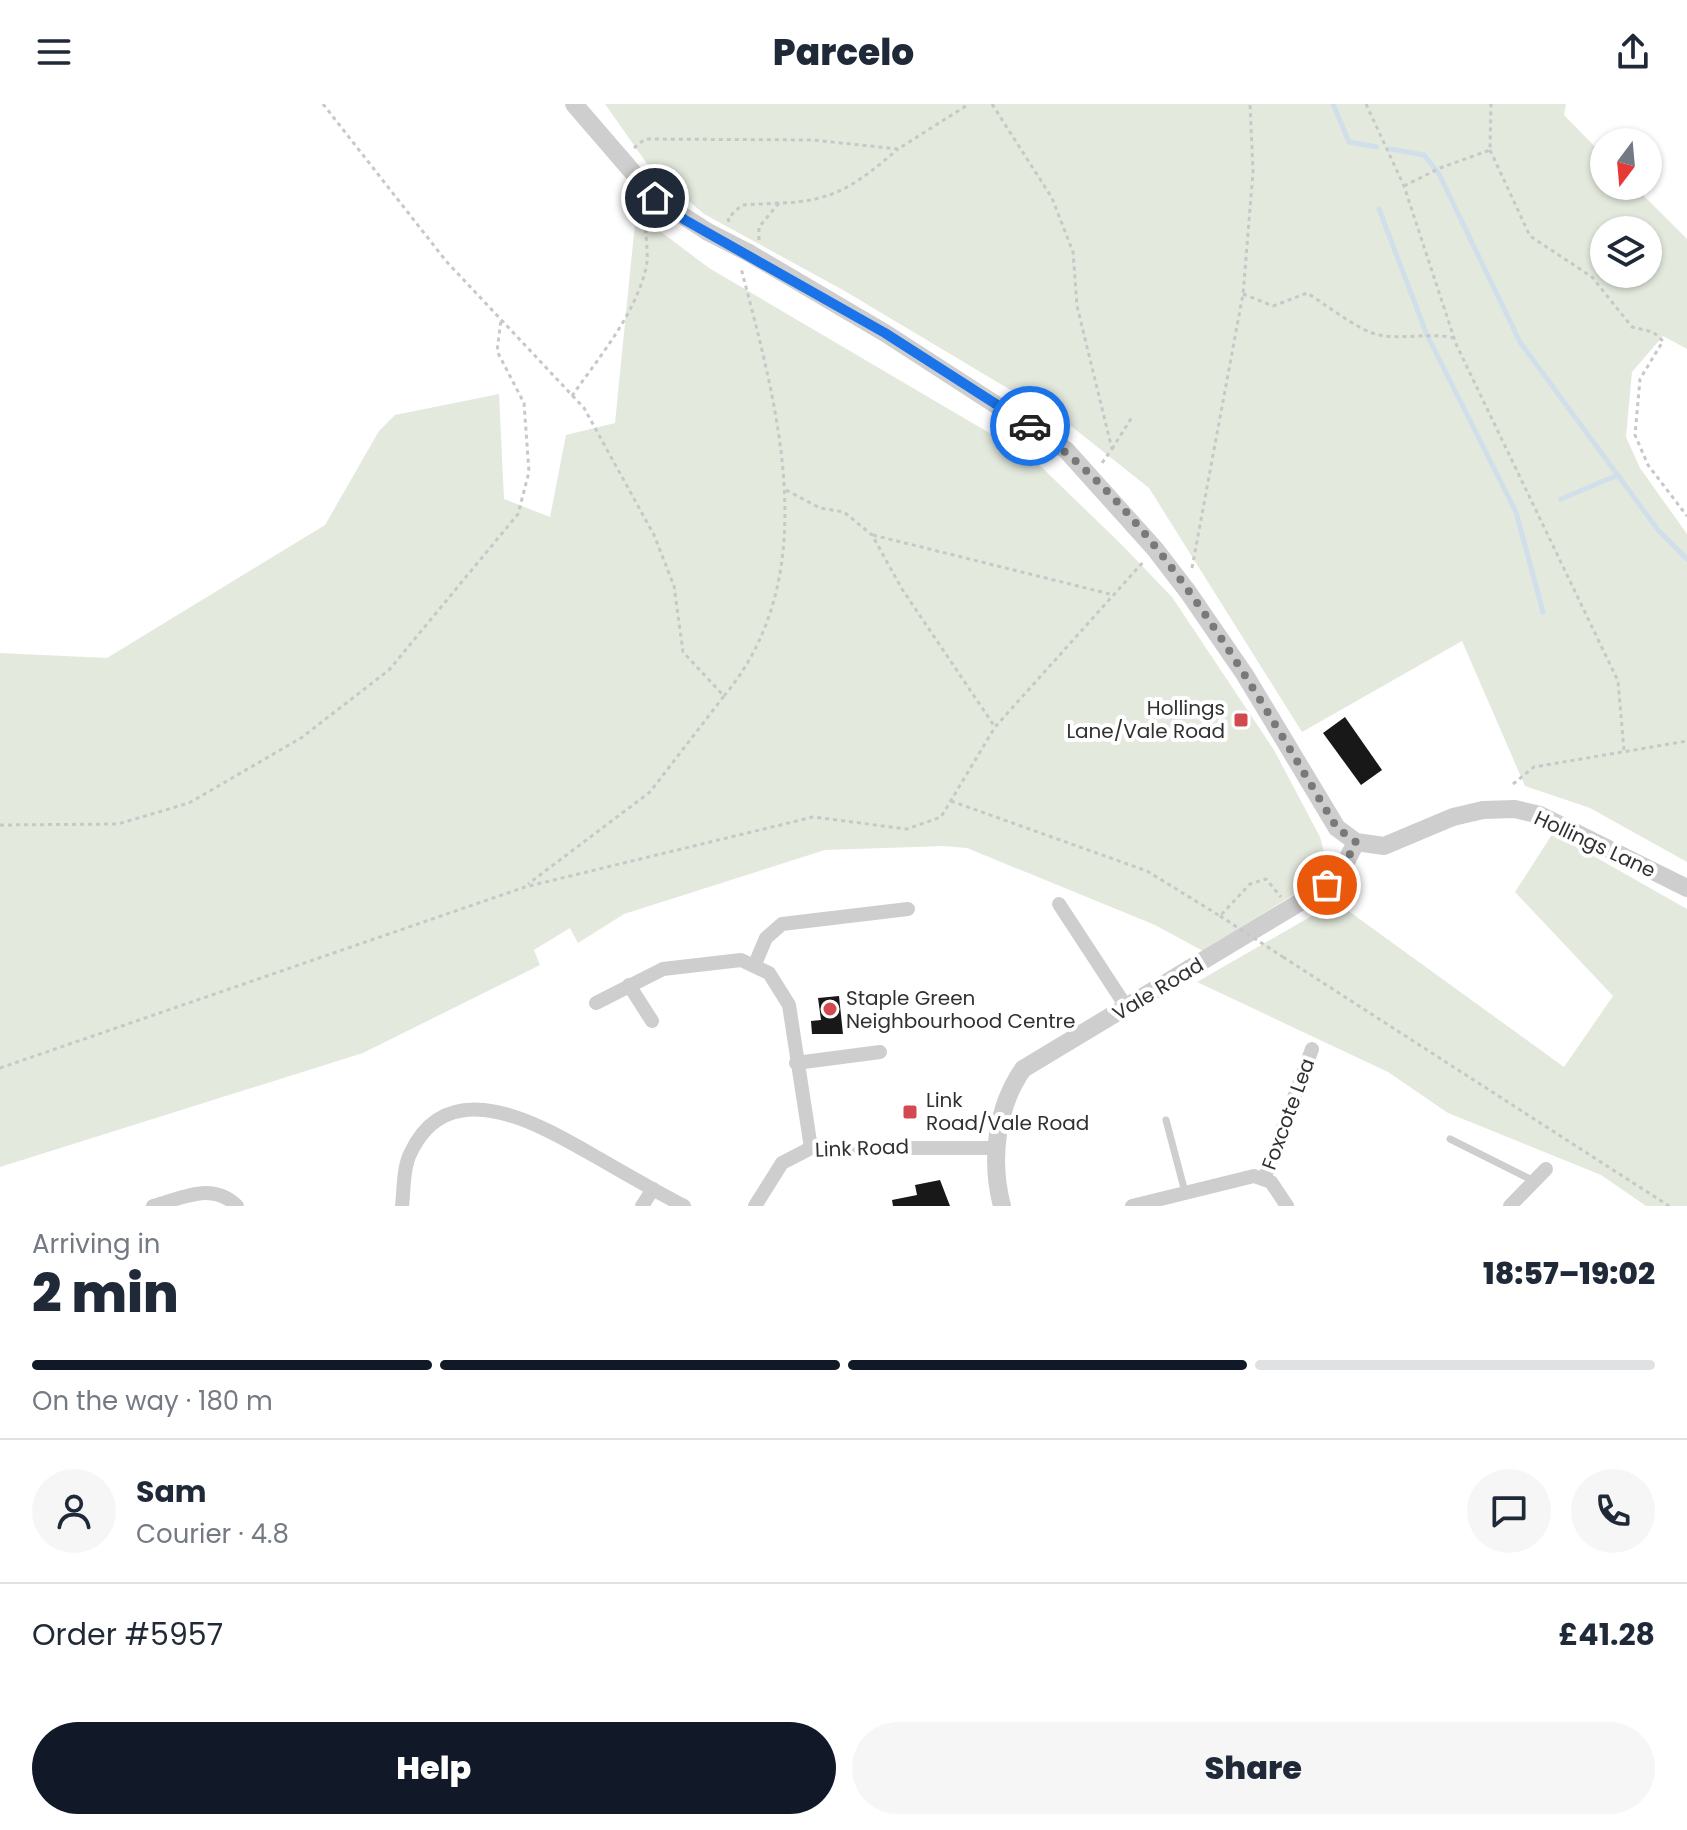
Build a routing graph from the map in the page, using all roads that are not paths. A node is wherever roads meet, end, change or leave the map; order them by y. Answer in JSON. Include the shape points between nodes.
{"nodes":[{"id":1,"x":574,"y":104,"type":"edge"},
{"id":2,"x":1356,"y":842,"type":"junction"},
{"id":3,"x":1687,"y":888,"type":"edge"},
{"id":4,"x":1059,"y":904,"type":"dead end"},
{"id":5,"x":908,"y":909,"type":"dead end"},
{"id":6,"x":755,"y":964,"type":"junction"},
{"id":7,"x":629,"y":985,"type":"junction"},
{"id":8,"x":596,"y":1003,"type":"dead end"},
{"id":9,"x":1127,"y":1008,"type":"junction"},
{"id":10,"x":652,"y":1021,"type":"dead end"},
{"id":11,"x":1312,"y":1049,"type":"dead end"},
{"id":12,"x":880,"y":1052,"type":"dead end"},
{"id":13,"x":796,"y":1063,"type":"junction"},
{"id":14,"x":1166,"y":1120,"type":"dead end"},
{"id":15,"x":1450,"y":1139,"type":"dead end"},
{"id":16,"x":811,"y":1148,"type":"junction"},
{"id":17,"x":996,"y":1148,"type":"junction"},
{"id":18,"x":1546,"y":1169,"type":"dead end"},
{"id":19,"x":1264,"y":1179,"type":"junction"},
{"id":20,"x":1535,"y":1182,"type":"junction"},
{"id":21,"x":653,"y":1189,"type":"junction"},
{"id":22,"x":1185,"y":1192,"type":"junction"},
{"id":23,"x":153,"y":1206,"type":"edge"},
{"id":24,"x":237,"y":1206,"type":"edge"},
{"id":25,"x":402,"y":1206,"type":"edge"},
{"id":26,"x":642,"y":1206,"type":"edge"},
{"id":27,"x":684,"y":1206,"type":"edge"},
{"id":28,"x":755,"y":1206,"type":"edge"},
{"id":29,"x":1002,"y":1206,"type":"edge"},
{"id":30,"x":1132,"y":1206,"type":"edge"},
{"id":31,"x":1287,"y":1206,"type":"edge"},
{"id":32,"x":1510,"y":1206,"type":"edge"}],
"edges":[{"from":1,"to":2,"type":"street","bridge":true,"via":[[655,198],[749,259],[885,333],[1066,450],[1188,592],[1337,828]]},
{"from":2,"to":3,"type":"street","name":"Hollings Lane","via":[[1384,846],[1453,817],[1515,809],[1552,821]]},
{"from":2,"to":9,"type":"street","name":"Vale Road","via":[[1342,870],[1291,909]]},
{"from":4,"to":9,"type":"street"},
{"from":5,"to":6,"type":"street","via":[[782,924],[766,938]]},
{"from":6,"to":7,"type":"street","via":[[724,960],[663,969]]},
{"from":6,"to":13,"type":"street","via":[[769,973],[789,1005]]},
{"from":7,"to":8,"type":"street"},
{"from":7,"to":10,"type":"street"},
{"from":9,"to":17,"type":"street","name":"Vale Road","via":[[1023,1069],[1011,1087]]},
{"from":11,"to":19,"type":"street","name":"Foxcote Lea"},
{"from":12,"to":13,"type":"street"},
{"from":13,"to":16,"type":"street"},
{"from":14,"to":22,"type":"lane"},
{"from":15,"to":20,"type":"lane"},
{"from":16,"to":17,"type":"street","name":"Link Road"},
{"from":16,"to":28,"type":"street","name":"Link Road","via":[[782,1163]]},
{"from":17,"to":29,"type":"street","name":"Vale Road"},
{"from":18,"to":20,"type":"street"},
{"from":19,"to":22,"type":"street","via":[[1245,1176]]},
{"from":19,"to":31,"type":"street","via":[[1279,1190]]},
{"from":20,"to":32,"type":"street"},
{"from":21,"to":25,"type":"street","via":[[538,1124],[494,1110],[472,1110],[435,1122],[423,1133],[410,1153]]},
{"from":21,"to":26,"type":"street"},
{"from":21,"to":27,"type":"street"},
{"from":22,"to":30,"type":"street"},
{"from":23,"to":24,"type":"street","via":[[207,1191],[222,1193]]}]}
